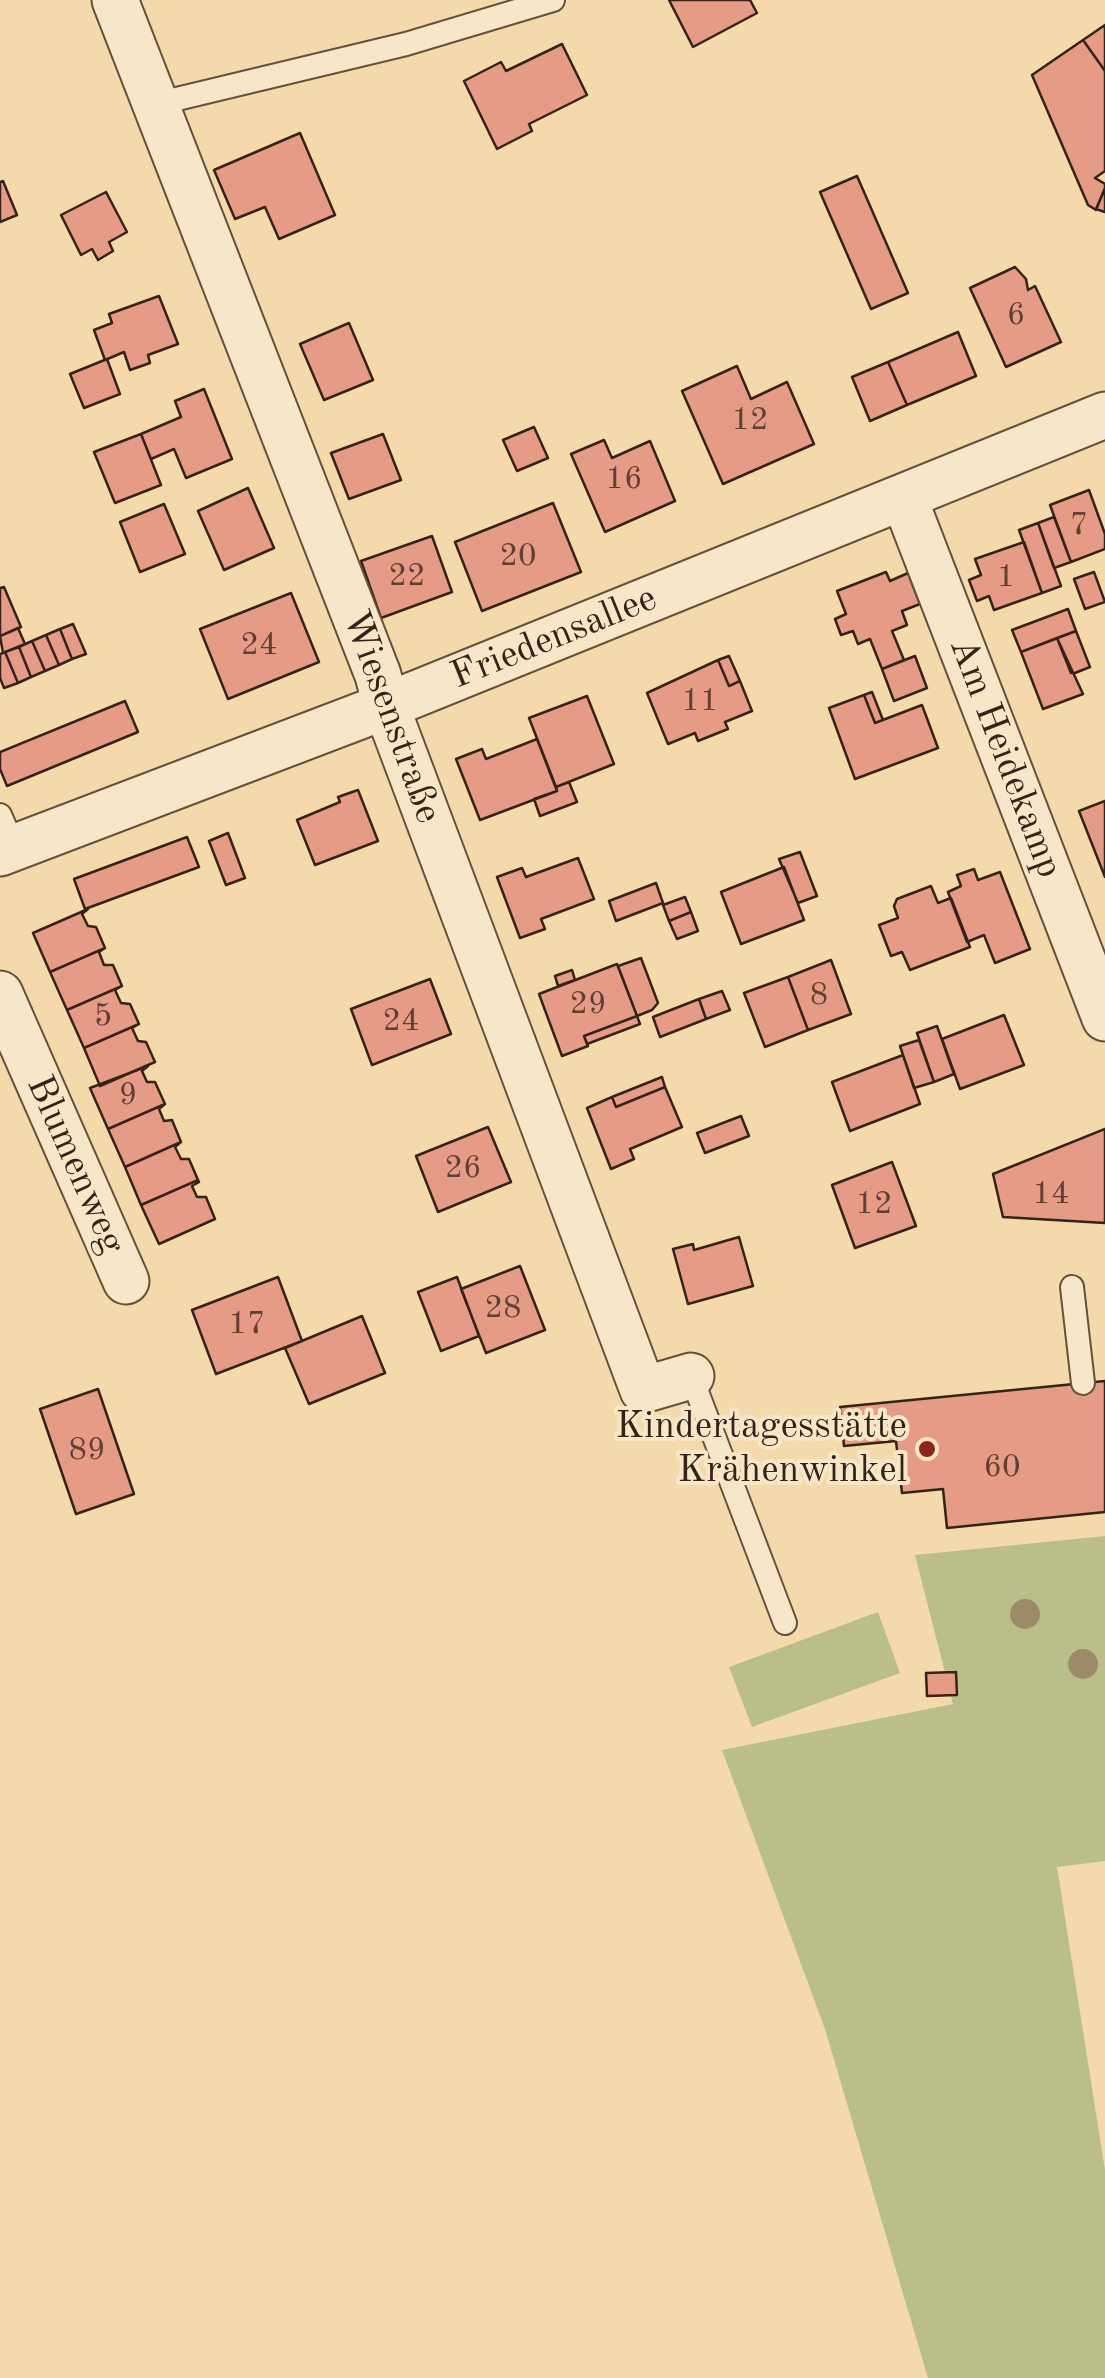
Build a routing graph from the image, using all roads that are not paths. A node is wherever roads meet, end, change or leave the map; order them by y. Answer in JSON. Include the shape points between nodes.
{"nodes":[{"id":1,"x":115,"y":0,"type":"edge"},
{"id":2,"x":552,"y":0,"type":"edge"},
{"id":3,"x":156,"y":104,"type":"junction"},
{"id":4,"x":1105,"y":415,"type":"edge"},
{"id":5,"x":904,"y":498,"type":"junction"},
{"id":6,"x":386,"y":706,"type":"junction"},
{"id":7,"x":4,"y":838,"type":"edge"},
{"id":8,"x":0,"y":994,"type":"edge"},
{"id":9,"x":1105,"y":1018,"type":"edge"},
{"id":10,"x":126,"y":1281,"type":"dead end"},
{"id":11,"x":1072,"y":1287,"type":"dead end"},
{"id":12,"x":690,"y":1376,"type":"joint"},
{"id":13,"x":1083,"y":1383,"type":"dead end"},
{"id":14,"x":784,"y":1623,"type":"dead end"}],
"edges":[{"from":1,"to":3,"type":"street","name":"Wiesenstraße"},
{"from":2,"to":3,"type":"lane","via":[[406,44]]},
{"from":3,"to":6,"type":"street","name":"Wiesenstraße"},
{"from":4,"to":5,"type":"street","name":"Friedensallee"},
{"from":5,"to":6,"type":"street","name":"Friedensallee"},
{"from":5,"to":9,"type":"street","name":"Am Heidekamp"},
{"from":6,"to":7,"type":"street","name":"Friedensallee"},
{"from":6,"to":12,"type":"street","name":"Wiesenstraße","via":[[643,1390]]},
{"from":8,"to":10,"type":"street","name":"Blumenweg"},
{"from":11,"to":13,"type":"lane"},
{"from":12,"to":14,"type":"lane"}]}
